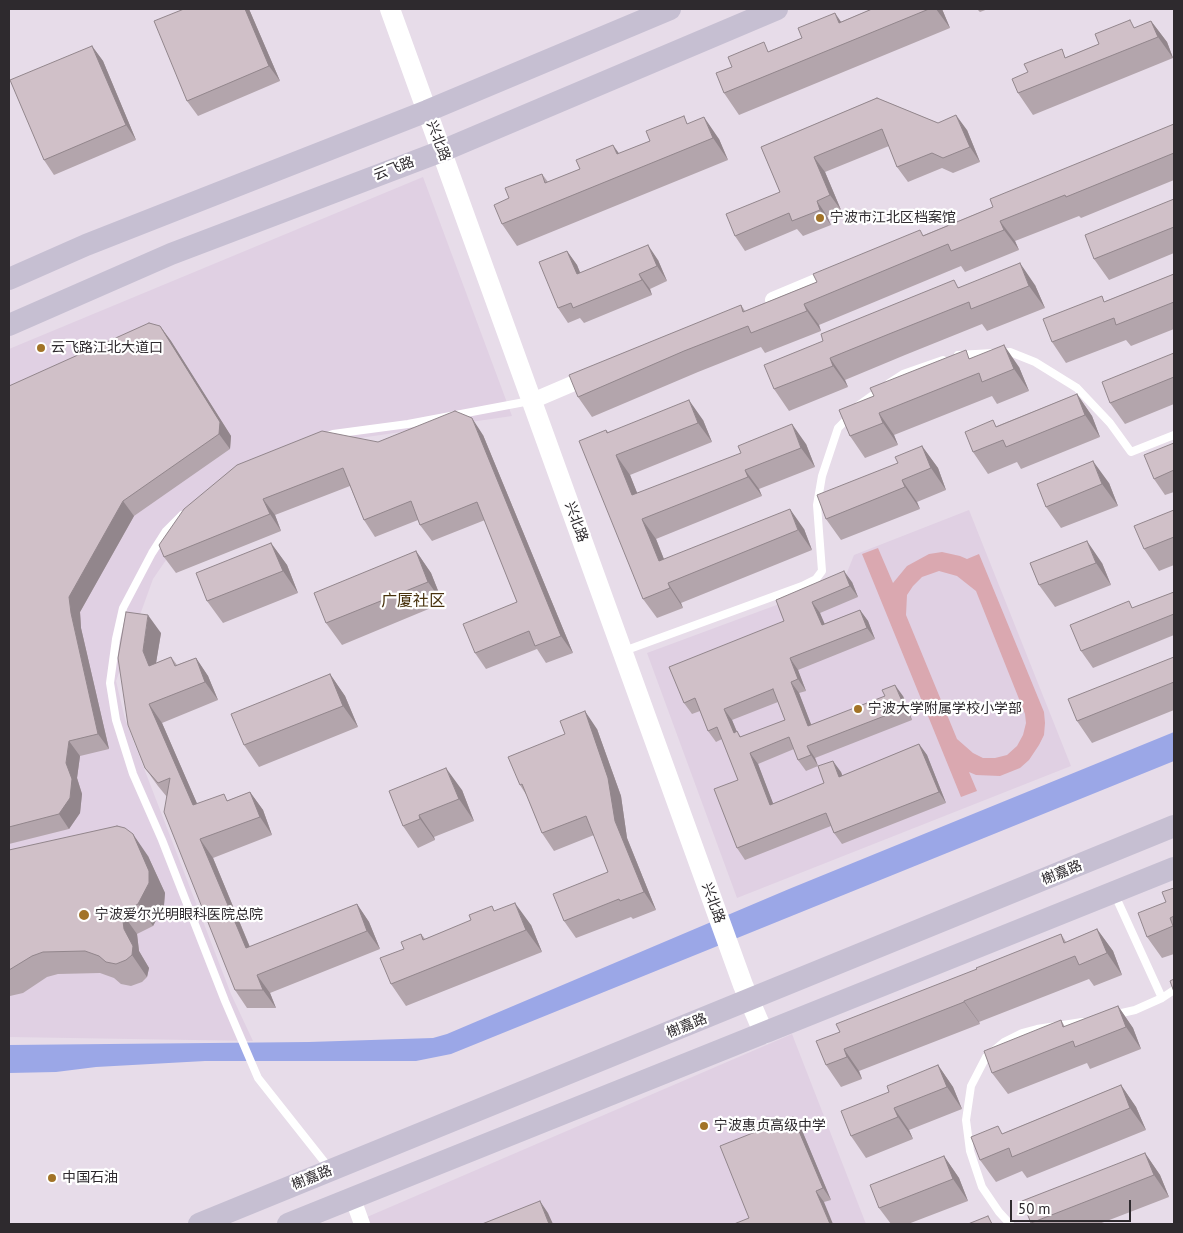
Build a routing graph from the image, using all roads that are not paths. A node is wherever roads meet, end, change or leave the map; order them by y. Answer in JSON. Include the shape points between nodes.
{"nodes":[{"id":1,"x":390,"y":9,"type":"edge"},
{"id":2,"x":670,"y":9,"type":"edge"},
{"id":3,"x":777,"y":9,"type":"edge"},
{"id":4,"x":427,"y":111,"type":"junction"},
{"id":5,"x":442,"y":151,"type":"junction"},
{"id":6,"x":853,"y":266,"type":"edge"},
{"id":7,"x":9,"y":278,"type":"edge"},
{"id":8,"x":762,"y":305,"type":"edge"},
{"id":9,"x":9,"y":325,"type":"edge"},
{"id":10,"x":606,"y":370,"type":"edge"},
{"id":11,"x":532,"y":401,"type":"junction"},
{"id":12,"x":1174,"y":435,"type":"edge"},
{"id":13,"x":317,"y":440,"type":"edge"},
{"id":14,"x":188,"y":509,"type":"edge"},
{"id":15,"x":623,"y":652,"type":"junction"},
{"id":16,"x":1174,"y":826,"type":"edge"},
{"id":17,"x":1174,"y":868,"type":"edge"},
{"id":18,"x":1114,"y":892,"type":"junction"},
{"id":19,"x":1174,"y":990,"type":"edge"},
{"id":20,"x":746,"y":993,"type":"junction"},
{"id":21,"x":1162,"y":998,"type":"junction"},
{"id":22,"x":1103,"y":1018,"type":"edge"},
{"id":23,"x":1094,"y":1020,"type":"edge"},
{"id":24,"x":764,"y":1034,"type":"junction"},
{"id":25,"x":331,"y":1170,"type":"junction"},
{"id":26,"x":353,"y":1198,"type":"junction"},
{"id":27,"x":199,"y":1224,"type":"edge"},
{"id":28,"x":288,"y":1224,"type":"edge"},
{"id":29,"x":362,"y":1224,"type":"edge"},
{"id":30,"x":1010,"y":1224,"type":"edge"}],
"edges":[{"from":1,"to":4,"type":"street","name":"兴北路"},
{"from":2,"to":4,"type":"main road"},
{"from":3,"to":5,"type":"main road","name":"云飞路"},
{"from":4,"to":5,"type":"street","name":"兴北路"},
{"from":4,"to":7,"type":"main road"},
{"from":5,"to":9,"type":"main road","name":"云飞路","via":[[171,254]]},
{"from":5,"to":11,"type":"street","name":"兴北路"},
{"from":6,"to":8,"type":"street"},
{"from":10,"to":11,"type":"street"},
{"from":11,"to":13,"type":"lane","via":[[333,434]]},
{"from":11,"to":15,"type":"street","name":"兴北路"},
{"from":12,"to":15,"type":"lane","via":[[1132,452],[1077,388],[1035,362],[1010,352],[956,355],[903,374],[863,402],[838,428],[822,476],[817,505],[822,571],[816,579]]},
{"from":14,"to":25,"type":"lane","via":[[166,531],[123,608],[110,683],[116,720],[133,774],[258,1078]]},
{"from":15,"to":20,"type":"street","name":"兴北路"},
{"from":16,"to":20,"type":"main road","name":"榭嘉路"},
{"from":17,"to":18,"type":"main road"},
{"from":18,"to":21,"type":"lane"},
{"from":18,"to":24,"type":"main road"},
{"from":19,"to":21,"type":"lane"},
{"from":20,"to":24,"type":"street","name":"兴北路"},
{"from":20,"to":25,"type":"main road","name":"榭嘉路"},
{"from":21,"to":22,"type":"lane","via":[[1135,1010]]},
{"from":23,"to":30,"type":"lane","via":[[1037,1029],[1004,1042],[986,1057],[971,1086],[966,1120],[970,1151],[982,1187]]},
{"from":24,"to":26,"type":"main road"},
{"from":25,"to":27,"type":"main road","name":"榭嘉路"},
{"from":26,"to":28,"type":"main road"},
{"from":26,"to":29,"type":"street"}]}
